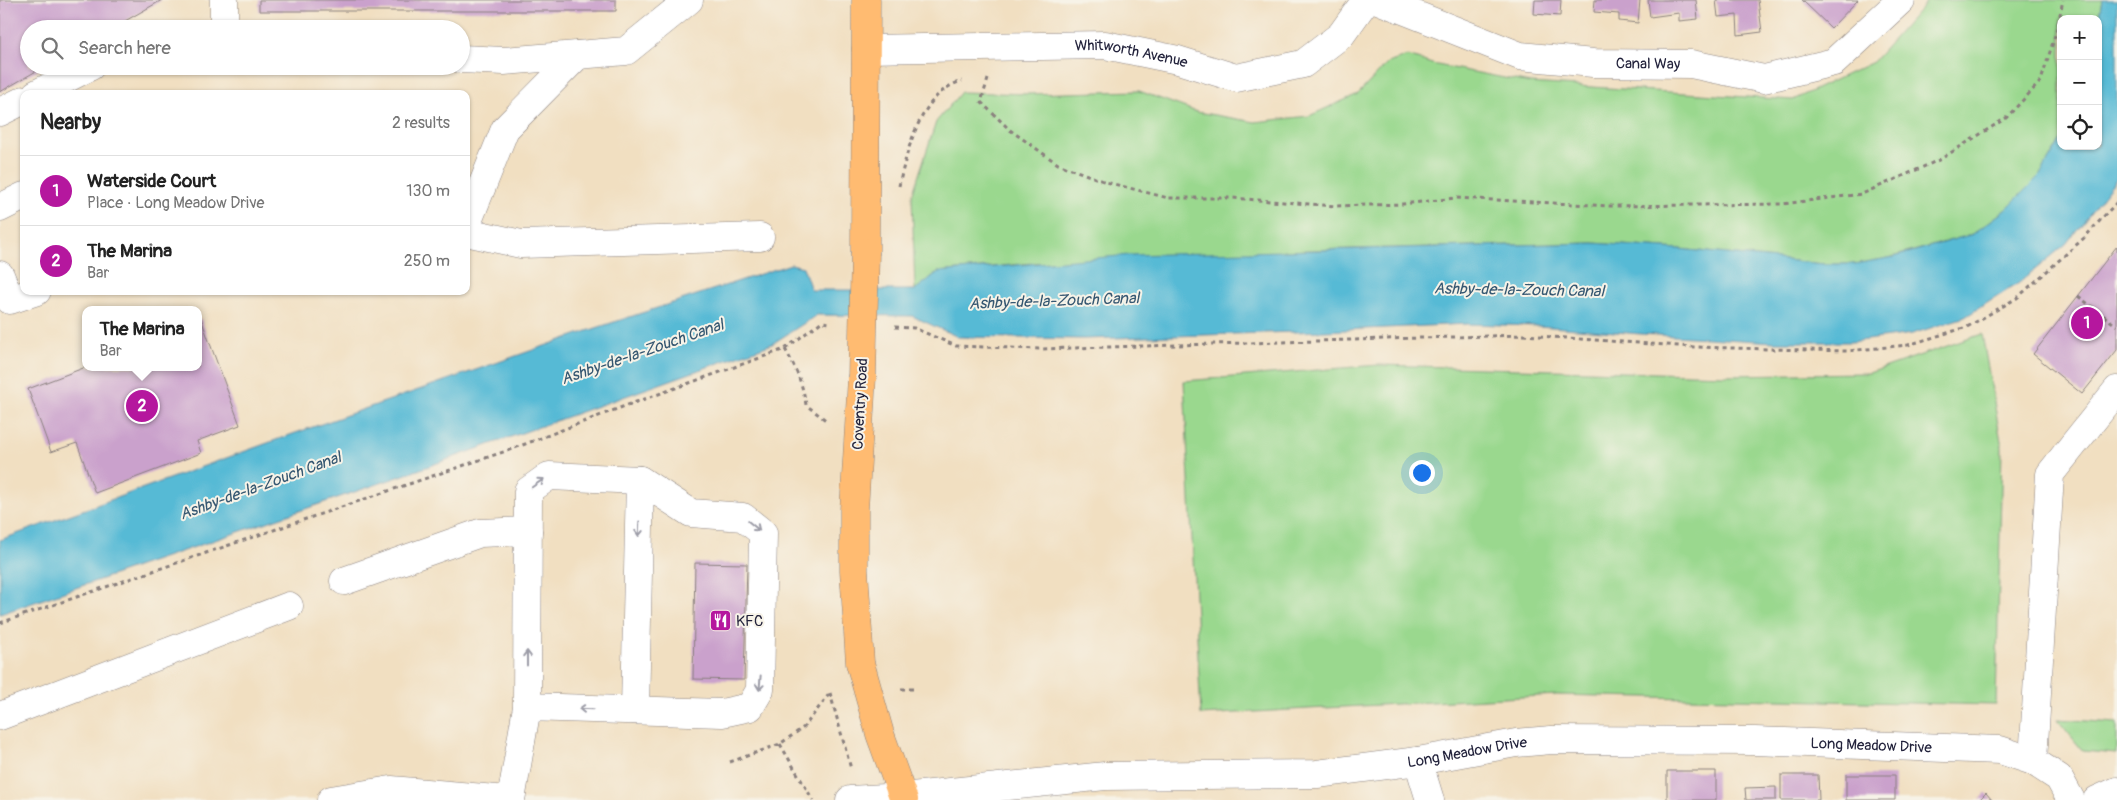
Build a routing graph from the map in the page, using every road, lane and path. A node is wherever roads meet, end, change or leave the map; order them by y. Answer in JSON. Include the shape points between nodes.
{"nodes":[{"id":1,"x":224,"y":0,"type":"edge"},
{"id":2,"x":689,"y":0,"type":"edge"},
{"id":3,"x":866,"y":0,"type":"edge"},
{"id":4,"x":1366,"y":0,"type":"edge"},
{"id":5,"x":1378,"y":0,"type":"edge"},
{"id":6,"x":1901,"y":0,"type":"edge"},
{"id":7,"x":2063,"y":0,"type":"edge"},
{"id":8,"x":224,"y":20,"type":"edge"},
{"id":9,"x":866,"y":49,"type":"junction"},
{"id":10,"x":578,"y":55,"type":"junction"},
{"id":11,"x":470,"y":59,"type":"edge"},
{"id":12,"x":73,"y":75,"type":"edge"},
{"id":13,"x":982,"y":76,"type":"dead end"},
{"id":14,"x":966,"y":80,"type":"dead end"},
{"id":15,"x":44,"y":90,"type":"edge"},
{"id":16,"x":20,"y":102,"type":"edge"},
{"id":17,"x":0,"y":112,"type":"edge"},
{"id":18,"x":898,"y":188,"type":"dead end"},
{"id":19,"x":20,"y":198,"type":"edge"},
{"id":20,"x":2117,"y":202,"type":"edge"},
{"id":21,"x":0,"y":208,"type":"edge"},
{"id":22,"x":470,"y":216,"type":"edge"},
{"id":23,"x":470,"y":233,"type":"edge"},
{"id":24,"x":760,"y":237,"type":"dead end"},
{"id":25,"x":0,"y":275,"type":"edge"},
{"id":26,"x":25,"y":295,"type":"edge"},
{"id":27,"x":2078,"y":296,"type":"dead end"},
{"id":28,"x":839,"y":323,"type":"dead end"},
{"id":29,"x":886,"y":326,"type":"dead end"},
{"id":30,"x":2117,"y":326,"type":"edge"},
{"id":31,"x":785,"y":349,"type":"junction"},
{"id":32,"x":2117,"y":390,"type":"edge"},
{"id":33,"x":828,"y":422,"type":"dead end"},
{"id":34,"x":640,"y":480,"type":"junction"},
{"id":35,"x":528,"y":531,"type":"junction"},
{"id":36,"x":344,"y":581,"type":"dead end"},
{"id":37,"x":289,"y":606,"type":"dead end"},
{"id":38,"x":0,"y":623,"type":"edge"},
{"id":39,"x":527,"y":707,"type":"junction"},
{"id":40,"x":635,"y":710,"type":"junction"},
{"id":41,"x":0,"y":716,"type":"edge"},
{"id":42,"x":780,"y":744,"type":"junction"},
{"id":43,"x":1418,"y":761,"type":"junction"},
{"id":44,"x":2032,"y":761,"type":"junction"},
{"id":45,"x":730,"y":762,"type":"dead end"},
{"id":46,"x":2117,"y":791,"type":"edge"},
{"id":47,"x":477,"y":798,"type":"edge"},
{"id":48,"x":861,"y":799,"type":"edge"},
{"id":49,"x":903,"y":799,"type":"edge"},
{"id":50,"x":331,"y":800,"type":"edge"},
{"id":51,"x":507,"y":800,"type":"edge"},
{"id":52,"x":511,"y":800,"type":"edge"},
{"id":53,"x":813,"y":800,"type":"edge"},
{"id":54,"x":850,"y":800,"type":"edge"},
{"id":55,"x":1430,"y":800,"type":"edge"},
{"id":56,"x":2071,"y":800,"type":"edge"},
{"id":57,"x":2097,"y":800,"type":"edge"}],
"edges":[{"from":1,"to":8,"type":"street"},
{"from":2,"to":10,"type":"street","via":[[626,51]]},
{"from":3,"to":9,"type":"main road","name":"Coventry Road"},
{"from":4,"to":9,"type":"street","name":"Whitworth Avenue","via":[[1341,35],[1304,64],[1236,78],[1178,60],[1105,45]]},
{"from":5,"to":6,"type":"street","name":"Canal Way","via":[[1520,56],[1593,63],[1691,64],[1764,79],[1834,62]]},
{"from":7,"to":13,"type":"path","via":[[2041,81],[2006,118],[1939,160],[1862,194],[1782,204],[1611,206],[1456,198],[1335,206],[1232,198],[1168,198],[1106,182],[1058,164],[1010,130],[981,102],[990,74]]},
{"from":9,"to":49,"type":"main road","name":"Coventry Road","bridge":true,"via":[[865,252],[854,570],[860,663]]},
{"from":10,"to":11,"type":"street","via":[[504,61]]},
{"from":10,"to":22,"type":"street","via":[[505,130]]},
{"from":12,"to":15,"type":"street"},
{"from":14,"to":18,"type":"path","via":[[936,97],[919,122]]},
{"from":16,"to":17,"type":"street"},
{"from":19,"to":21,"type":"street"},
{"from":20,"to":29,"type":"path","via":[[2084,238],[2017,298],[1967,327],[1908,345],[1848,351],[1694,347],[1524,335],[1039,349],[956,346],[914,328]]},
{"from":23,"to":24,"type":"street","via":[[521,244]]},
{"from":25,"to":26,"type":"street","via":[[10,300]]},
{"from":27,"to":30,"type":"path"},
{"from":28,"to":31,"type":"path","via":[[821,322]]},
{"from":31,"to":33,"type":"path","via":[[804,390],[806,405]]},
{"from":31,"to":38,"type":"path","via":[[512,449]]},
{"from":32,"to":44,"type":"street","via":[[2050,474]]},
{"from":35,"to":34,"type":"street","one_way":true,"via":[[528,491],[549,476]]},
{"from":34,"to":40,"type":"street","one_way":true},
{"from":34,"to":40,"type":"street","one_way":true,"via":[[691,513],[743,517],[763,534],[760,690],[750,707],[722,713]]},
{"from":35,"to":36,"type":"street","via":[[480,533]]},
{"from":39,"to":35,"type":"street","one_way":true},
{"from":37,"to":41,"type":"street"},
{"from":40,"to":39,"type":"street","one_way":true},
{"from":39,"to":52,"type":"street"},
{"from":42,"to":45,"type":"path"},
{"from":42,"to":48,"type":"path","via":[[804,728],[830,692]]},
{"from":42,"to":53,"type":"path"},
{"from":43,"to":44,"type":"street","name":"Long Meadow Drive","via":[[1516,742],[1588,740],[2000,750]]},
{"from":43,"to":49,"type":"street","name":"Long Meadow Drive","via":[[1318,774],[1105,776]]},
{"from":43,"to":55,"type":"street"},
{"from":44,"to":56,"type":"street","name":"Long Meadow Drive","via":[[2059,778]]},
{"from":46,"to":57,"type":"street"},
{"from":47,"to":50,"type":"street","via":[[391,790]]},
{"from":47,"to":51,"type":"street"},
{"from":48,"to":49,"type":"street","name":"Long Meadow Drive"},
{"from":48,"to":54,"type":"street","name":"Long Meadow Drive"}]}
